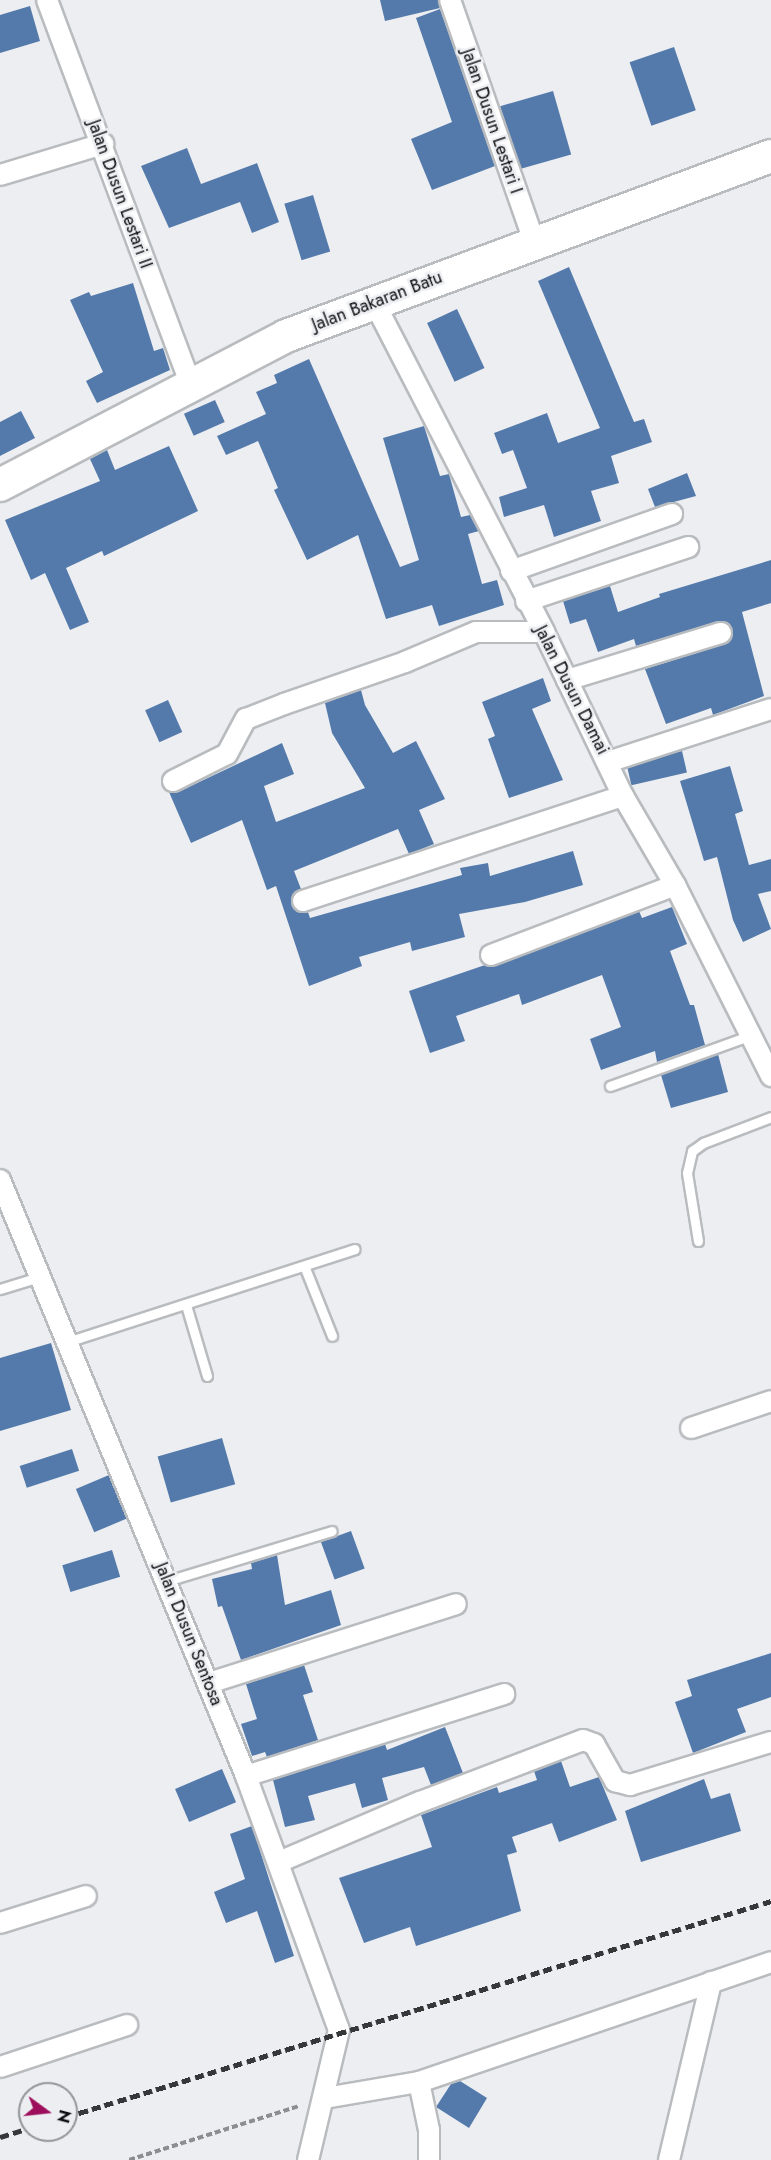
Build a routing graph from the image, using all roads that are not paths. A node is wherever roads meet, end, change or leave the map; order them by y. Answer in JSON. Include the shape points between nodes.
{"nodes":[{"id":1,"x":47,"y":0,"type":"edge"},
{"id":2,"x":452,"y":1,"type":"edge"},
{"id":3,"x":103,"y":144,"type":"junction"},
{"id":4,"x":771,"y":156,"type":"edge"},
{"id":5,"x":0,"y":175,"type":"edge"},
{"id":6,"x":534,"y":241,"type":"junction"},
{"id":7,"x":374,"y":302,"type":"junction"},
{"id":8,"x":192,"y":388,"type":"junction"},
{"id":9,"x":0,"y":485,"type":"edge"},
{"id":10,"x":672,"y":514,"type":"dead end"},
{"id":11,"x":688,"y":548,"type":"dead end"},
{"id":12,"x":511,"y":571,"type":"junction"},
{"id":13,"x":526,"y":601,"type":"junction"},
{"id":14,"x":544,"y":632,"type":"junction"},
{"id":15,"x":721,"y":633,"type":"dead end"},
{"id":16,"x":567,"y":680,"type":"junction"},
{"id":17,"x":771,"y":709,"type":"edge"},
{"id":18,"x":608,"y":762,"type":"junction"},
{"id":19,"x":172,"y":781,"type":"dead end"},
{"id":20,"x":623,"y":796,"type":"junction"},
{"id":21,"x":675,"y":885,"type":"junction"},
{"id":22,"x":303,"y":901,"type":"dead end"},
{"id":23,"x":491,"y":955,"type":"dead end"},
{"id":24,"x":752,"y":1035,"type":"junction"},
{"id":25,"x":771,"y":1076,"type":"edge"},
{"id":26,"x":610,"y":1086,"type":"dead end"},
{"id":27,"x":771,"y":1117,"type":"edge"},
{"id":28,"x":0,"y":1180,"type":"edge"},
{"id":29,"x":698,"y":1241,"type":"dead end"},
{"id":30,"x":354,"y":1249,"type":"dead end"},
{"id":31,"x":305,"y":1268,"type":"junction"},
{"id":32,"x":39,"y":1277,"type":"junction"},
{"id":33,"x":0,"y":1289,"type":"edge"},
{"id":34,"x":186,"y":1305,"type":"junction"},
{"id":35,"x":332,"y":1336,"type":"dead end"},
{"id":36,"x":70,"y":1341,"type":"junction"},
{"id":37,"x":207,"y":1376,"type":"dead end"},
{"id":38,"x":771,"y":1401,"type":"edge"},
{"id":39,"x":691,"y":1428,"type":"dead end"},
{"id":40,"x":332,"y":1531,"type":"dead end"},
{"id":41,"x":167,"y":1581,"type":"junction"},
{"id":42,"x":456,"y":1604,"type":"dead end"},
{"id":43,"x":209,"y":1683,"type":"junction"},
{"id":44,"x":504,"y":1694,"type":"dead end"},
{"id":45,"x":771,"y":1742,"type":"edge"},
{"id":46,"x":246,"y":1776,"type":"junction"},
{"id":47,"x":279,"y":1862,"type":"junction"},
{"id":48,"x":86,"y":1896,"type":"dead end"},
{"id":49,"x":0,"y":1923,"type":"edge"},
{"id":50,"x":771,"y":1962,"type":"edge"},
{"id":51,"x":711,"y":1982,"type":"junction"},
{"id":52,"x":127,"y":2025,"type":"dead end"},
{"id":53,"x":0,"y":2067,"type":"edge"},
{"id":54,"x":419,"y":2082,"type":"junction"},
{"id":55,"x":325,"y":2098,"type":"junction"},
{"id":56,"x":308,"y":2160,"type":"edge"},
{"id":57,"x":429,"y":2160,"type":"edge"},
{"id":58,"x":669,"y":2160,"type":"edge"}],
"edges":[{"from":1,"to":3,"type":"street","name":"Jalan Dusun Lestari II"},
{"from":2,"to":6,"type":"street","name":"Jalan Dusun Lestari I"},
{"from":3,"to":5,"type":"street"},
{"from":3,"to":8,"type":"street","name":"Jalan Dusun Lestari II"},
{"from":4,"to":6,"type":"highway","name":"Jalan Bakaran Batu"},
{"from":6,"to":7,"type":"highway","name":"Jalan Bakaran Batu"},
{"from":7,"to":8,"type":"highway","name":"Jalan Bakaran Batu","via":[[286,336]]},
{"from":7,"to":12,"type":"street","name":"Jalan Dusun Damai"},
{"from":8,"to":9,"type":"highway","name":"Jalan Bakaran Batu"},
{"from":10,"to":12,"type":"street"},
{"from":11,"to":13,"type":"street"},
{"from":12,"to":13,"type":"street","name":"Jalan Dusun Damai"},
{"from":13,"to":14,"type":"street","name":"Jalan Dusun Damai"},
{"from":14,"to":16,"type":"street","name":"Jalan Dusun Damai"},
{"from":14,"to":19,"type":"street","via":[[476,632],[246,719],[227,754]]},
{"from":15,"to":16,"type":"street"},
{"from":16,"to":18,"type":"street","name":"Jalan Dusun Damai"},
{"from":17,"to":18,"type":"street"},
{"from":18,"to":20,"type":"street","name":"Jalan Dusun Damai"},
{"from":20,"to":21,"type":"street","name":"Jalan Dusun Damai"},
{"from":20,"to":22,"type":"street"},
{"from":21,"to":23,"type":"street"},
{"from":21,"to":24,"type":"street","name":"Jalan Dusun Damai"},
{"from":24,"to":25,"type":"street","name":"Jalan Dusun Damai"},
{"from":24,"to":26,"type":"lane"},
{"from":27,"to":29,"type":"lane","via":[[692,1151],[687,1173]]},
{"from":28,"to":32,"type":"street","name":"Jalan Dusun Sentosa"},
{"from":30,"to":31,"type":"lane"},
{"from":31,"to":34,"type":"lane"},
{"from":31,"to":35,"type":"lane"},
{"from":32,"to":33,"type":"lane"},
{"from":32,"to":36,"type":"street","name":"Jalan Dusun Sentosa"},
{"from":34,"to":36,"type":"lane"},
{"from":34,"to":37,"type":"lane"},
{"from":36,"to":41,"type":"street","name":"Jalan Dusun Sentosa"},
{"from":38,"to":39,"type":"street"},
{"from":40,"to":41,"type":"lane"},
{"from":41,"to":43,"type":"street","name":"Jalan Dusun Sentosa"},
{"from":42,"to":43,"type":"street"},
{"from":43,"to":46,"type":"street","name":"Jalan Dusun Sentosa"},
{"from":44,"to":46,"type":"street"},
{"from":45,"to":47,"type":"street","via":[[630,1785],[615,1781],[594,1744],[583,1740],[420,1802]]},
{"from":46,"to":47,"type":"street","name":"Jalan Dusun Sentosa"},
{"from":47,"to":55,"type":"street","name":"Jalan Dusun Sentosa","via":[[339,2030]]},
{"from":48,"to":49,"type":"street"},
{"from":50,"to":51,"type":"street"},
{"from":51,"to":54,"type":"street"},
{"from":51,"to":58,"type":"street"},
{"from":52,"to":53,"type":"street"},
{"from":54,"to":55,"type":"street"},
{"from":54,"to":57,"type":"street","via":[[429,2130]]},
{"from":55,"to":56,"type":"street","name":"Jalan Dusun Sentosa"}]}
